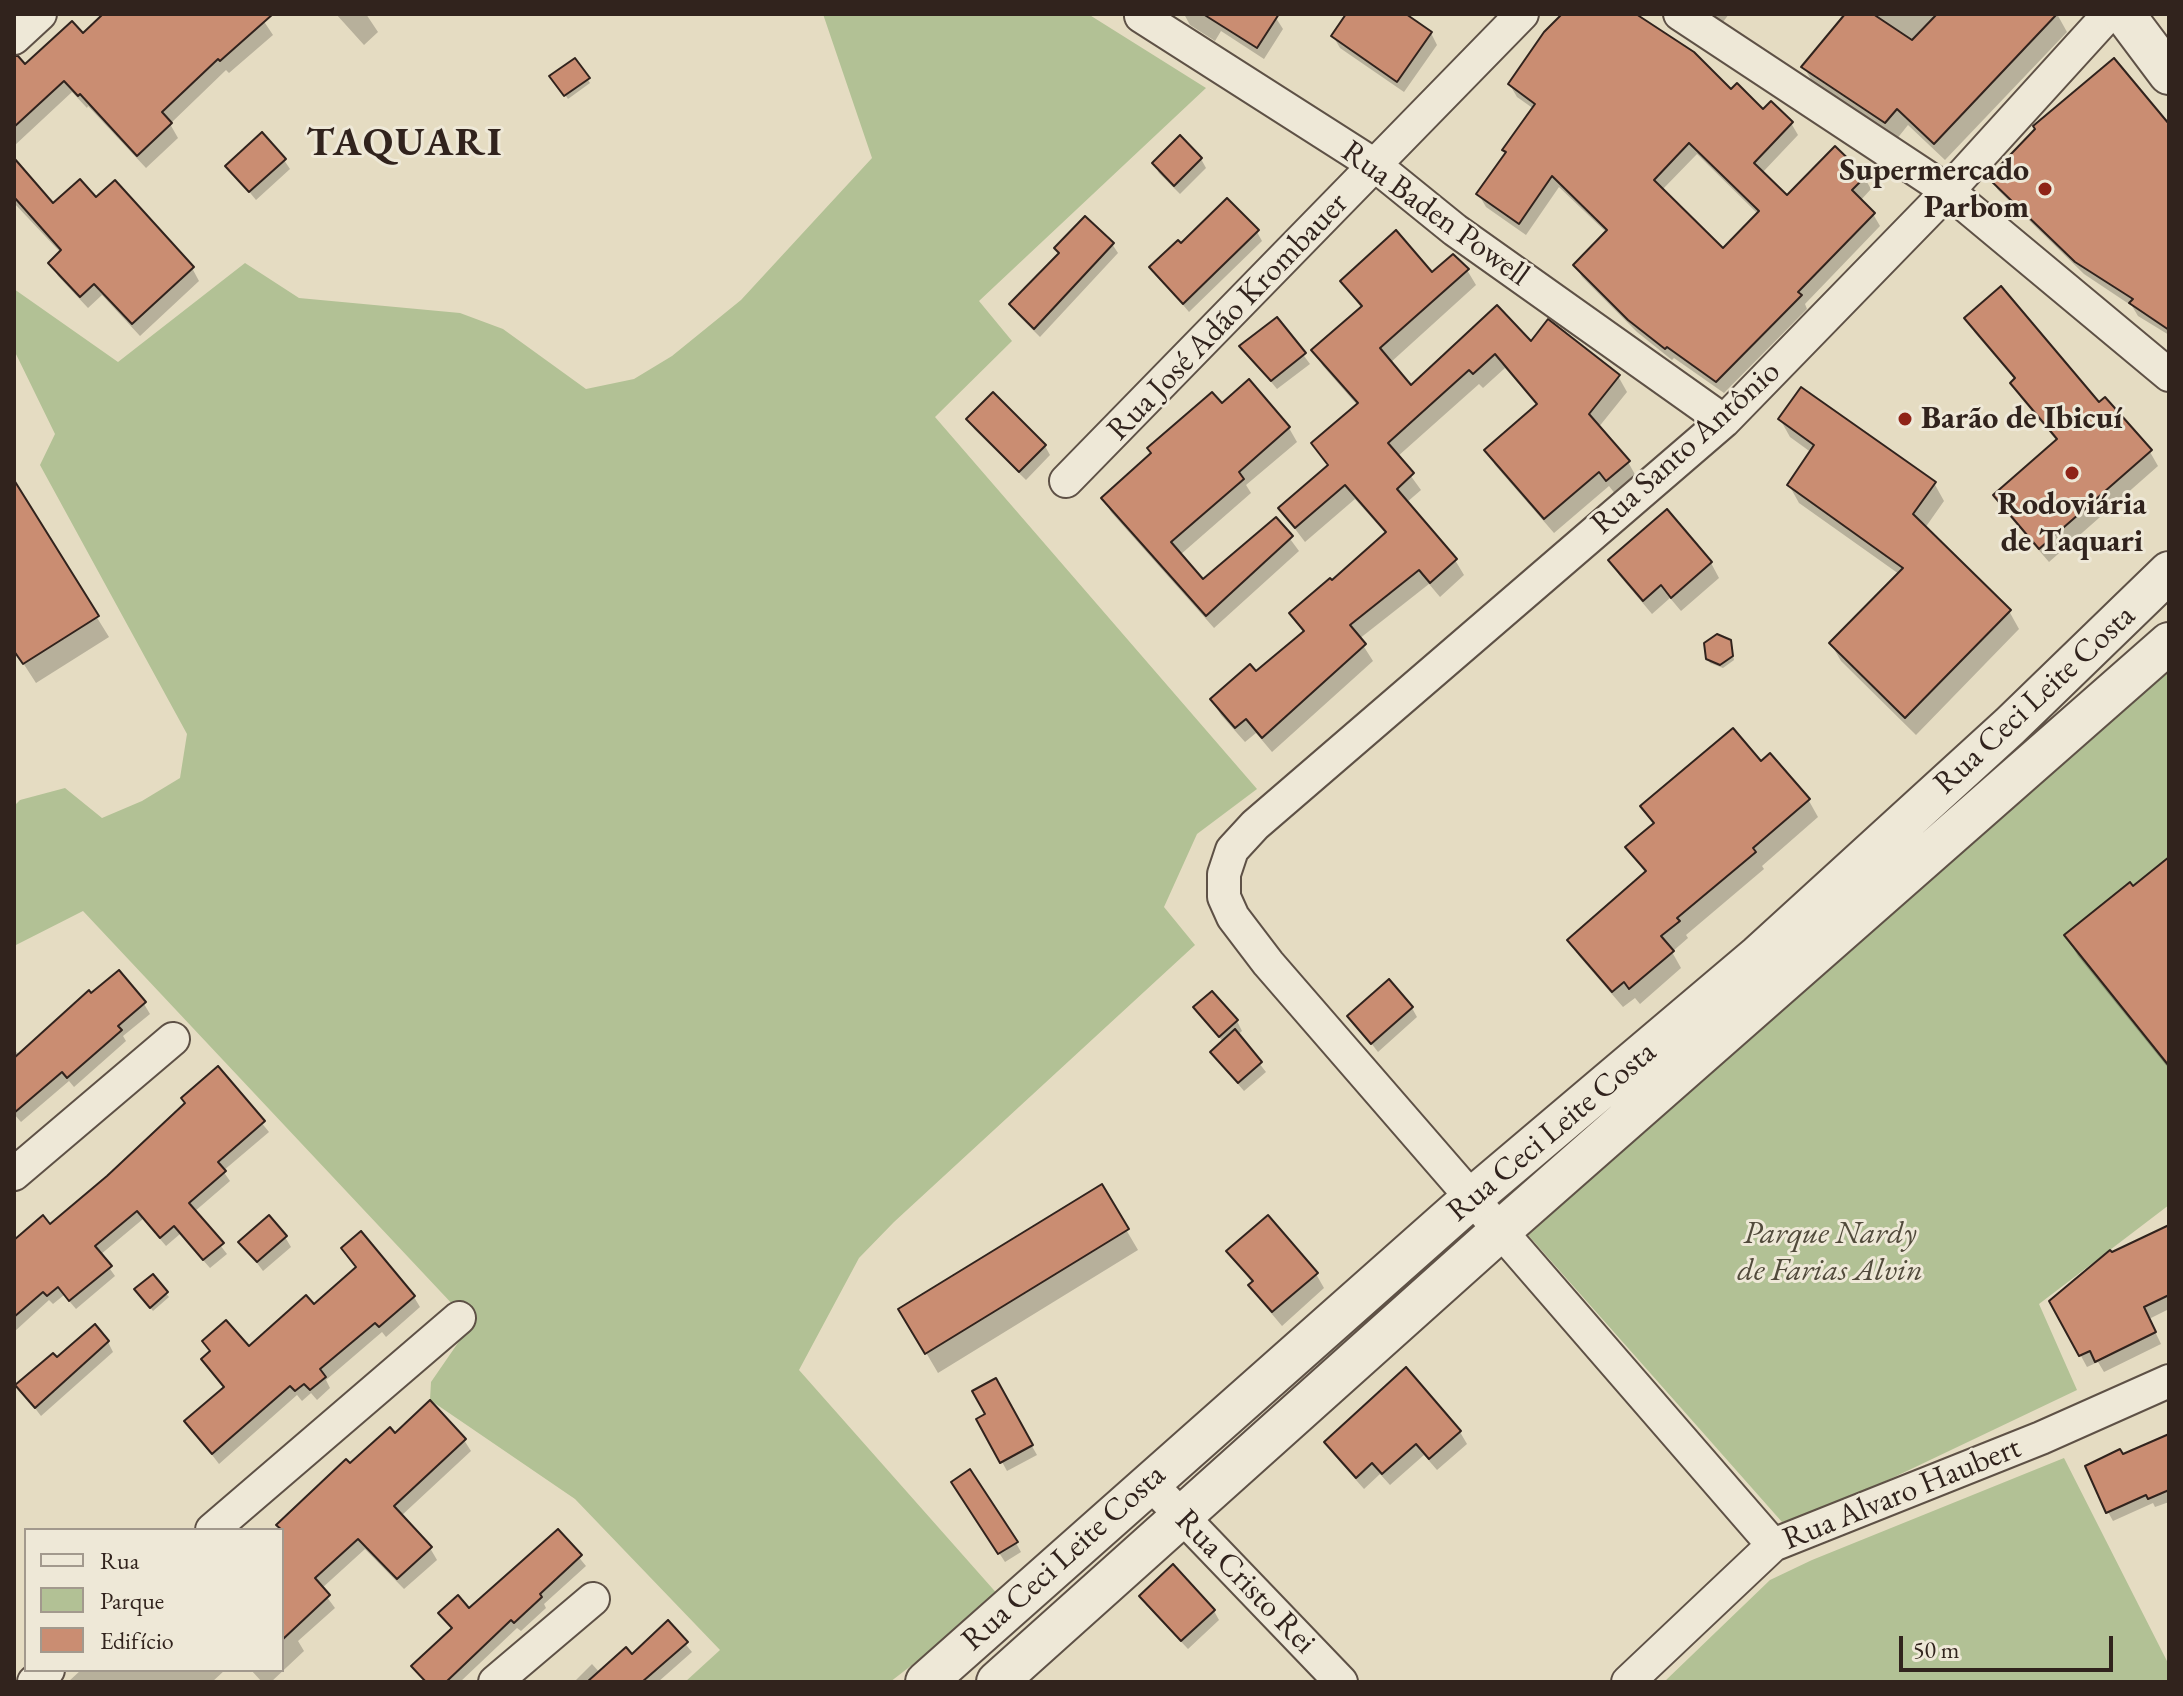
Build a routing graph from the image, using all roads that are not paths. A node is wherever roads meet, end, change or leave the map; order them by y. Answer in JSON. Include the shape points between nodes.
{"nodes":[{"id":1,"x":40,"y":14,"type":"edge"},
{"id":2,"x":1522,"y":14,"type":"edge"},
{"id":3,"x":1680,"y":14,"type":"edge"},
{"id":4,"x":2109,"y":14,"type":"edge"},
{"id":5,"x":2124,"y":14,"type":"edge"},
{"id":6,"x":1141,"y":15,"type":"edge"},
{"id":7,"x":14,"y":38,"type":"edge"},
{"id":8,"x":2169,"y":74,"type":"edge"},
{"id":9,"x":1376,"y":166,"type":"junction"},
{"id":10,"x":1948,"y":191,"type":"junction"},
{"id":11,"x":2169,"y":375,"type":"edge"},
{"id":12,"x":1724,"y":421,"type":"junction"},
{"id":13,"x":1066,"y":481,"type":"dead end"},
{"id":14,"x":2169,"y":572,"type":"edge"},
{"id":15,"x":2169,"y":643,"type":"edge"},
{"id":16,"x":1802,"y":942,"type":"junction"},
{"id":17,"x":173,"y":1039,"type":"dead end"},
{"id":18,"x":14,"y":1174,"type":"edge"},
{"id":19,"x":1472,"y":1198,"type":"junction"},
{"id":20,"x":1501,"y":1230,"type":"junction"},
{"id":21,"x":459,"y":1318,"type":"dead end"},
{"id":22,"x":2169,"y":1381,"type":"edge"},
{"id":23,"x":1149,"y":1482,"type":"junction"},
{"id":24,"x":1181,"y":1516,"type":"junction"},
{"id":25,"x":214,"y":1528,"type":"edge"},
{"id":26,"x":1773,"y":1545,"type":"junction"},
{"id":27,"x":593,"y":1599,"type":"dead end"},
{"id":28,"x":495,"y":1682,"type":"edge"},
{"id":29,"x":926,"y":1682,"type":"edge"},
{"id":30,"x":997,"y":1682,"type":"edge"},
{"id":31,"x":1341,"y":1682,"type":"edge"},
{"id":32,"x":1628,"y":1682,"type":"edge"}],
"edges":[{"from":1,"to":7,"type":"street"},
{"from":2,"to":9,"type":"street","name":"Rua José Adão Krombauer"},
{"from":3,"to":10,"type":"street"},
{"from":4,"to":10,"type":"street","name":"Rua Santo Antônio"},
{"from":5,"to":8,"type":"street"},
{"from":6,"to":9,"type":"street","name":"Rua Baden Powell"},
{"from":9,"to":12,"type":"street","name":"Rua Baden Powell","via":[[1455,230]]},
{"from":9,"to":13,"type":"street","name":"Rua José Adão Krombauer"},
{"from":10,"to":11,"type":"street"},
{"from":10,"to":12,"type":"street","name":"Rua Santo Antônio"},
{"from":12,"to":19,"type":"street","name":"Rua Santo Antônio","via":[[1255,825],[1232,850],[1224,874],[1224,897],[1233,917],[1268,963]]},
{"from":14,"to":16,"type":"street","name":"Rua Ceci Leite Costa","via":[[2010,726]]},
{"from":15,"to":16,"type":"street","name":"Rua Ceci Leite Costa"},
{"from":16,"to":19,"type":"street","name":"Rua Ceci Leite Costa"},
{"from":16,"to":20,"type":"street","name":"Rua Ceci Leite Costa"},
{"from":17,"to":18,"type":"street"},
{"from":19,"to":20,"type":"street"},
{"from":19,"to":23,"type":"street","name":"Rua Ceci Leite Costa"},
{"from":20,"to":24,"type":"street","name":"Rua Ceci Leite Costa"},
{"from":20,"to":26,"type":"street"},
{"from":21,"to":25,"type":"street"},
{"from":22,"to":26,"type":"street","name":"Rua Alvaro Haubert"},
{"from":23,"to":24,"type":"street","name":"Rua Cristo Rei"},
{"from":23,"to":29,"type":"street","name":"Rua Ceci Leite Costa"},
{"from":24,"to":30,"type":"street","name":"Rua Ceci Leite Costa"},
{"from":24,"to":31,"type":"street","name":"Rua Cristo Rei"},
{"from":26,"to":32,"type":"street","name":"Rua Alvaro Haubert"},
{"from":27,"to":28,"type":"street"}]}
